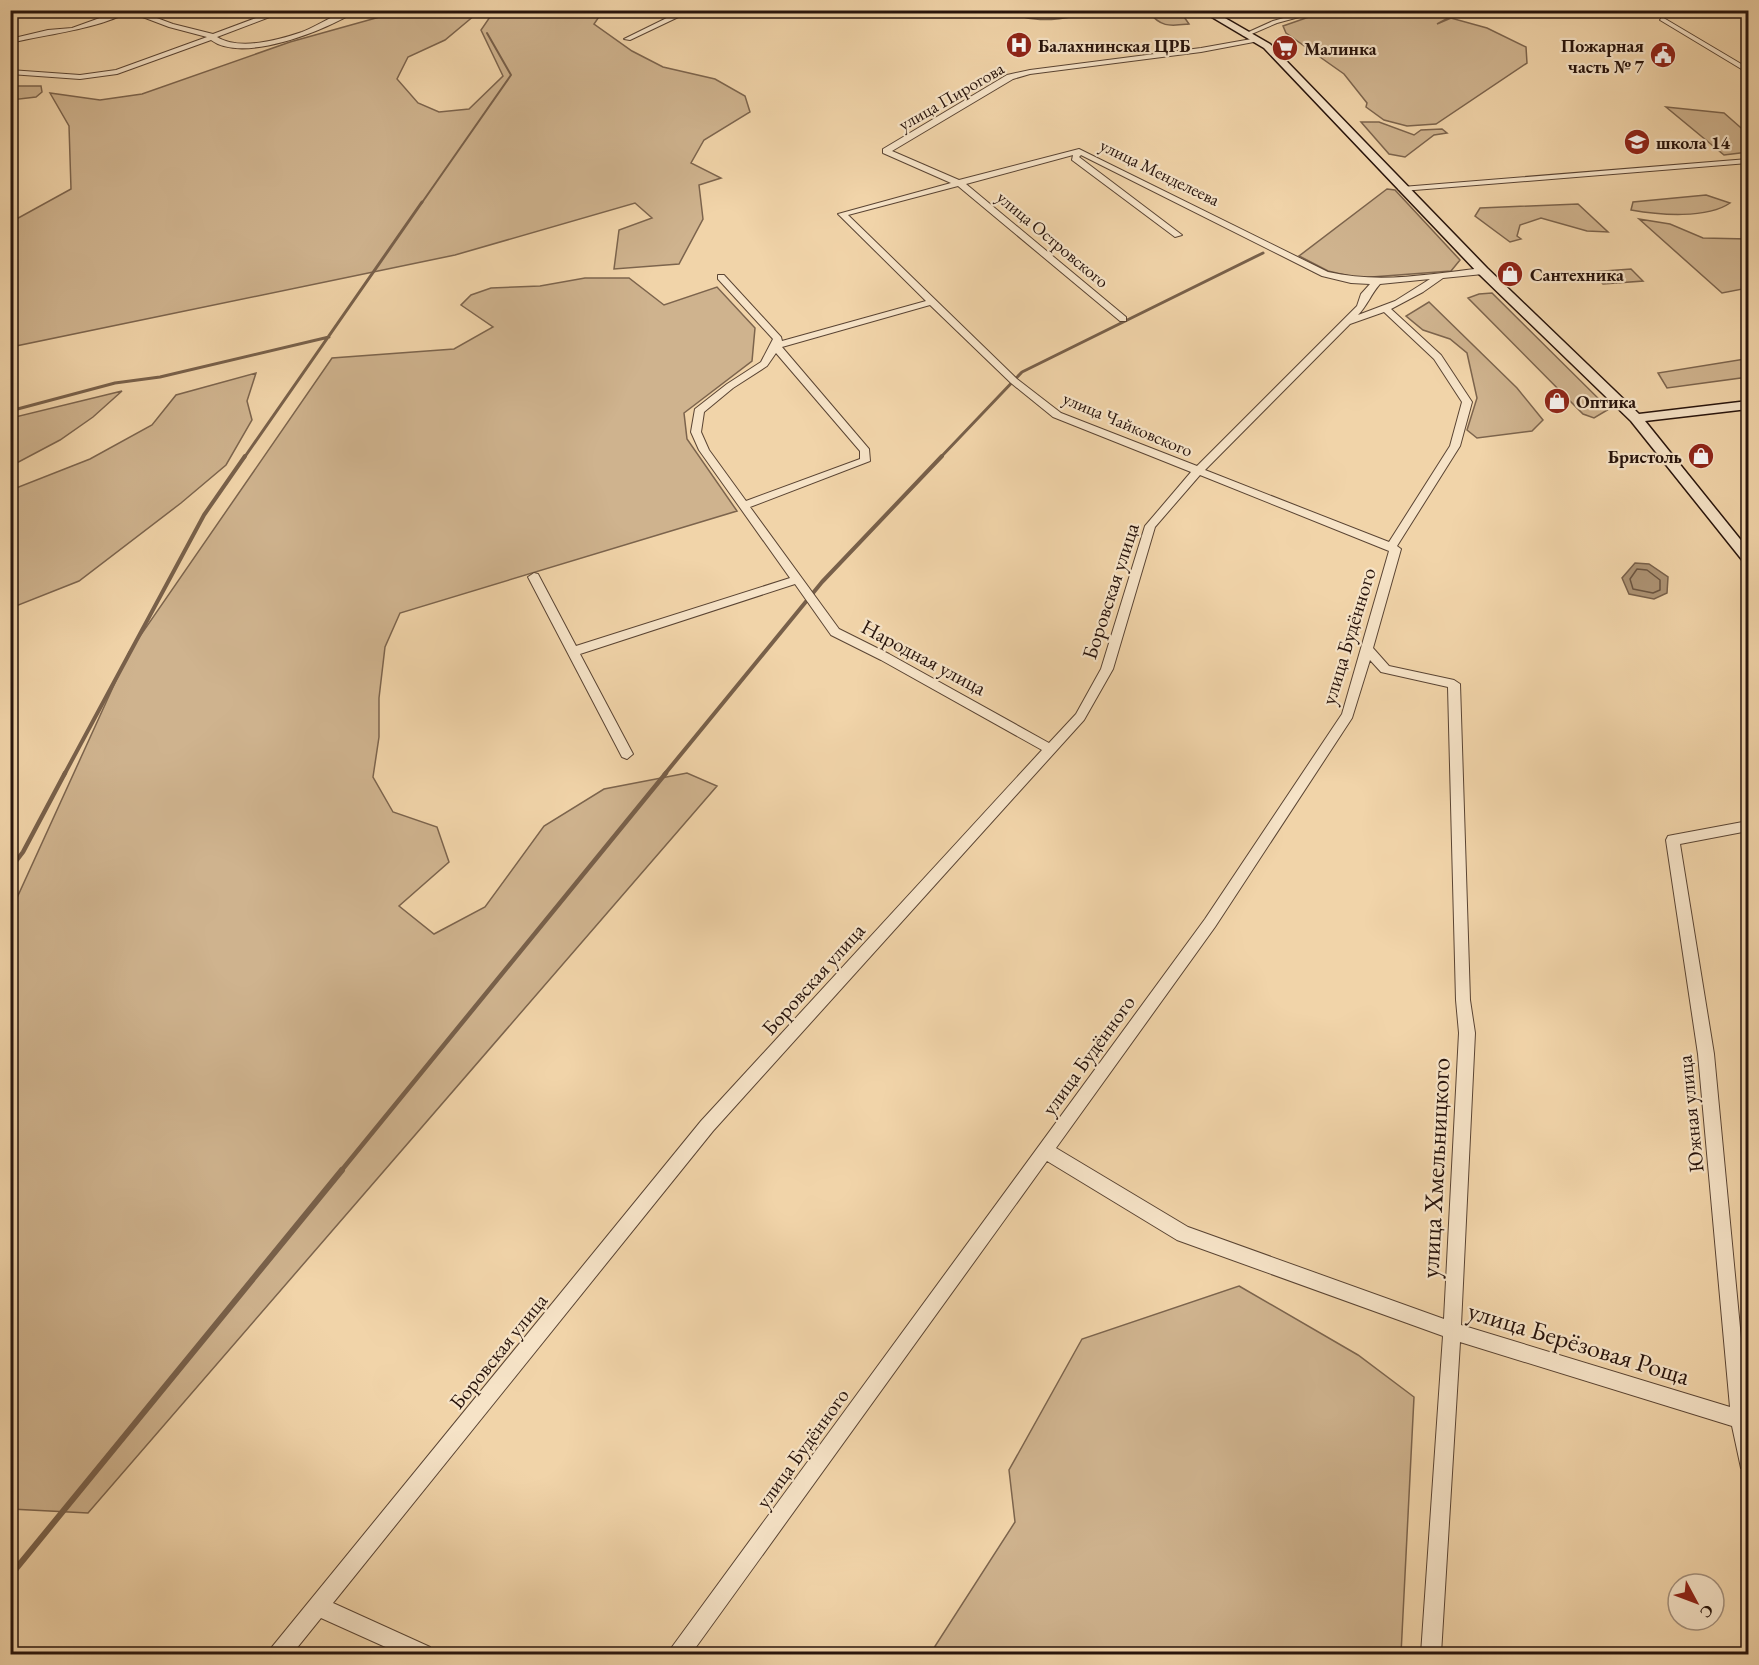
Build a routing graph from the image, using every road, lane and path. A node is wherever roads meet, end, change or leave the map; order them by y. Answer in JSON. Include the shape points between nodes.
{"nodes":[{"id":1,"x":130,"y":10,"type":"edge"},
{"id":2,"x":144,"y":10,"type":"edge"},
{"id":3,"x":285,"y":10,"type":"edge"},
{"id":4,"x":355,"y":10,"type":"edge"},
{"id":5,"x":690,"y":10,"type":"edge"},
{"id":6,"x":1204,"y":10,"type":"edge"},
{"id":7,"x":1322,"y":10,"type":"edge"},
{"id":8,"x":1662,"y":19,"type":"dead end"},
{"id":9,"x":1245,"y":34,"type":"junction"},
{"id":10,"x":213,"y":36,"type":"junction"},
{"id":11,"x":628,"y":39,"type":"dead end"},
{"id":12,"x":1257,"y":40,"type":"junction"},
{"id":13,"x":10,"y":41,"type":"edge"},
{"id":14,"x":1749,"y":71,"type":"edge"},
{"id":15,"x":10,"y":72,"type":"edge"},
{"id":16,"x":1079,"y":151,"type":"junction"},
{"id":17,"x":1749,"y":160,"type":"edge"},
{"id":18,"x":961,"y":184,"type":"junction"},
{"id":19,"x":1402,"y":189,"type":"junction"},
{"id":20,"x":1178,"y":235,"type":"dead end"},
{"id":21,"x":1484,"y":272,"type":"junction"},
{"id":22,"x":1441,"y":275,"type":"junction"},
{"id":23,"x":721,"y":277,"type":"dead end"},
{"id":24,"x":1351,"y":280,"type":"junction"},
{"id":25,"x":1377,"y":282,"type":"junction"},
{"id":26,"x":1365,"y":294,"type":"junction"},
{"id":27,"x":931,"y":302,"type":"junction"},
{"id":28,"x":1386,"y":309,"type":"junction"},
{"id":29,"x":1123,"y":319,"type":"dead end"},
{"id":30,"x":1346,"y":322,"type":"junction"},
{"id":31,"x":776,"y":346,"type":"junction"},
{"id":32,"x":1749,"y":405,"type":"edge"},
{"id":33,"x":1636,"y":418,"type":"junction"},
{"id":34,"x":1198,"y":471,"type":"junction"},
{"id":35,"x":745,"y":505,"type":"junction"},
{"id":36,"x":1390,"y":547,"type":"junction"},
{"id":37,"x":1749,"y":558,"type":"edge"},
{"id":38,"x":534,"y":577,"type":"dead end"},
{"id":39,"x":798,"y":579,"type":"junction"},
{"id":40,"x":1367,"y":649,"type":"junction"},
{"id":41,"x":575,"y":651,"type":"junction"},
{"id":42,"x":1050,"y":749,"type":"junction"},
{"id":43,"x":627,"y":754,"type":"dead end"},
{"id":44,"x":1749,"y":826,"type":"edge"},
{"id":45,"x":1044,"y":1150,"type":"junction"},
{"id":46,"x":1452,"y":1331,"type":"junction"},
{"id":47,"x":1740,"y":1419,"type":"junction"},
{"id":48,"x":1749,"y":1461,"type":"edge"},
{"id":49,"x":318,"y":1607,"type":"junction"},
{"id":50,"x":279,"y":1654,"type":"edge"},
{"id":51,"x":423,"y":1654,"type":"edge"},
{"id":52,"x":679,"y":1654,"type":"edge"},
{"id":53,"x":1431,"y":1654,"type":"edge"}],
"edges":[{"from":1,"to":13,"type":"street","via":[[73,30]]},
{"from":2,"to":10,"type":"street","via":[[142,15],[171,26]]},
{"from":3,"to":10,"type":"street"},
{"from":4,"to":10,"type":"street","via":[[304,33],[269,42],[236,47]]},
{"from":5,"to":11,"type":"street"},
{"from":6,"to":9,"type":"street"},
{"from":7,"to":9,"type":"street"},
{"from":8,"to":14,"type":"street"},
{"from":9,"to":12,"type":"street"},
{"from":10,"to":15,"type":"street","via":[[117,72],[80,77]]},
{"from":12,"to":18,"type":"street","name":"улица Пирогова","via":[[1010,77],[886,151]]},
{"from":12,"to":19,"type":"street"},
{"from":16,"to":18,"type":"street"},
{"from":16,"to":20,"type":"street","name":"улица Менделеева","via":[[1075,158]]},
{"from":16,"to":24,"type":"street","name":"улица Менделеева","via":[[1325,274]]},
{"from":17,"to":19,"type":"street"},
{"from":18,"to":27,"type":"street","name":"улица Чайковского","via":[[842,214]]},
{"from":18,"to":29,"type":"street","name":"улица Островского"},
{"from":19,"to":21,"type":"street"},
{"from":21,"to":22,"type":"street"},
{"from":21,"to":33,"type":"street"},
{"from":22,"to":25,"type":"street"},
{"from":22,"to":28,"type":"street","name":"Боровская улица"},
{"from":23,"to":31,"type":"street","via":[[778,339]]},
{"from":24,"to":25,"type":"street","name":"улица Менделеева"},
{"from":24,"to":26,"type":"street"},
{"from":25,"to":26,"type":"street","name":"Боровская улица"},
{"from":26,"to":30,"type":"street","name":"Боровская улица","via":[[1360,307]]},
{"from":27,"to":31,"type":"street"},
{"from":27,"to":34,"type":"street","name":"улица Чайковского","via":[[1014,381],[1057,415]]},
{"from":28,"to":30,"type":"street","name":"Боровская улица"},
{"from":28,"to":36,"type":"street","name":"улица Будённого","via":[[1438,357],[1467,402],[1455,446]]},
{"from":30,"to":34,"type":"street","name":"Боровская улица"},
{"from":31,"to":35,"type":"street","name":"Народная улица","via":[[764,364],[699,411],[696,432],[704,450]]},
{"from":31,"to":35,"type":"street","via":[[865,451],[865,461]]},
{"from":32,"to":33,"type":"street"},
{"from":33,"to":37,"type":"street"},
{"from":34,"to":36,"type":"street","name":"улица Чайковского"},
{"from":34,"to":42,"type":"street","name":"Боровская улица","via":[[1150,526],[1107,669],[1080,717]]},
{"from":35,"to":39,"type":"street","name":"Народная улица"},
{"from":36,"to":40,"type":"street","name":"улица Будённого","via":[[1395,549]]},
{"from":38,"to":41,"type":"street"},
{"from":39,"to":41,"type":"street"},
{"from":39,"to":42,"type":"street","name":"Народная улица","via":[[835,632]]},
{"from":40,"to":45,"type":"street","name":"улица Будённого","via":[[1348,715],[1210,923]]},
{"from":40,"to":46,"type":"street","name":"улица Хмельницкого","via":[[1385,669],[1454,684],[1462,1000],[1467,1033]]},
{"from":41,"to":43,"type":"street"},
{"from":42,"to":49,"type":"street","name":"Боровская улица","via":[[707,1126]]},
{"from":44,"to":47,"type":"street","name":"Южная улица","via":[[1673,840],[1706,1054]]},
{"from":45,"to":46,"type":"street","name":"улица Берёзовая Роща","via":[[1183,1234]]},
{"from":45,"to":52,"type":"street","name":"улица Будённого"},
{"from":46,"to":47,"type":"street","name":"улица Берёзовая Роща"},
{"from":46,"to":53,"type":"street","name":"улица Хмельницкого"},
{"from":47,"to":48,"type":"street","name":"Южная улица"},
{"from":49,"to":50,"type":"street","name":"Боровская улица"},
{"from":49,"to":51,"type":"street"}]}
